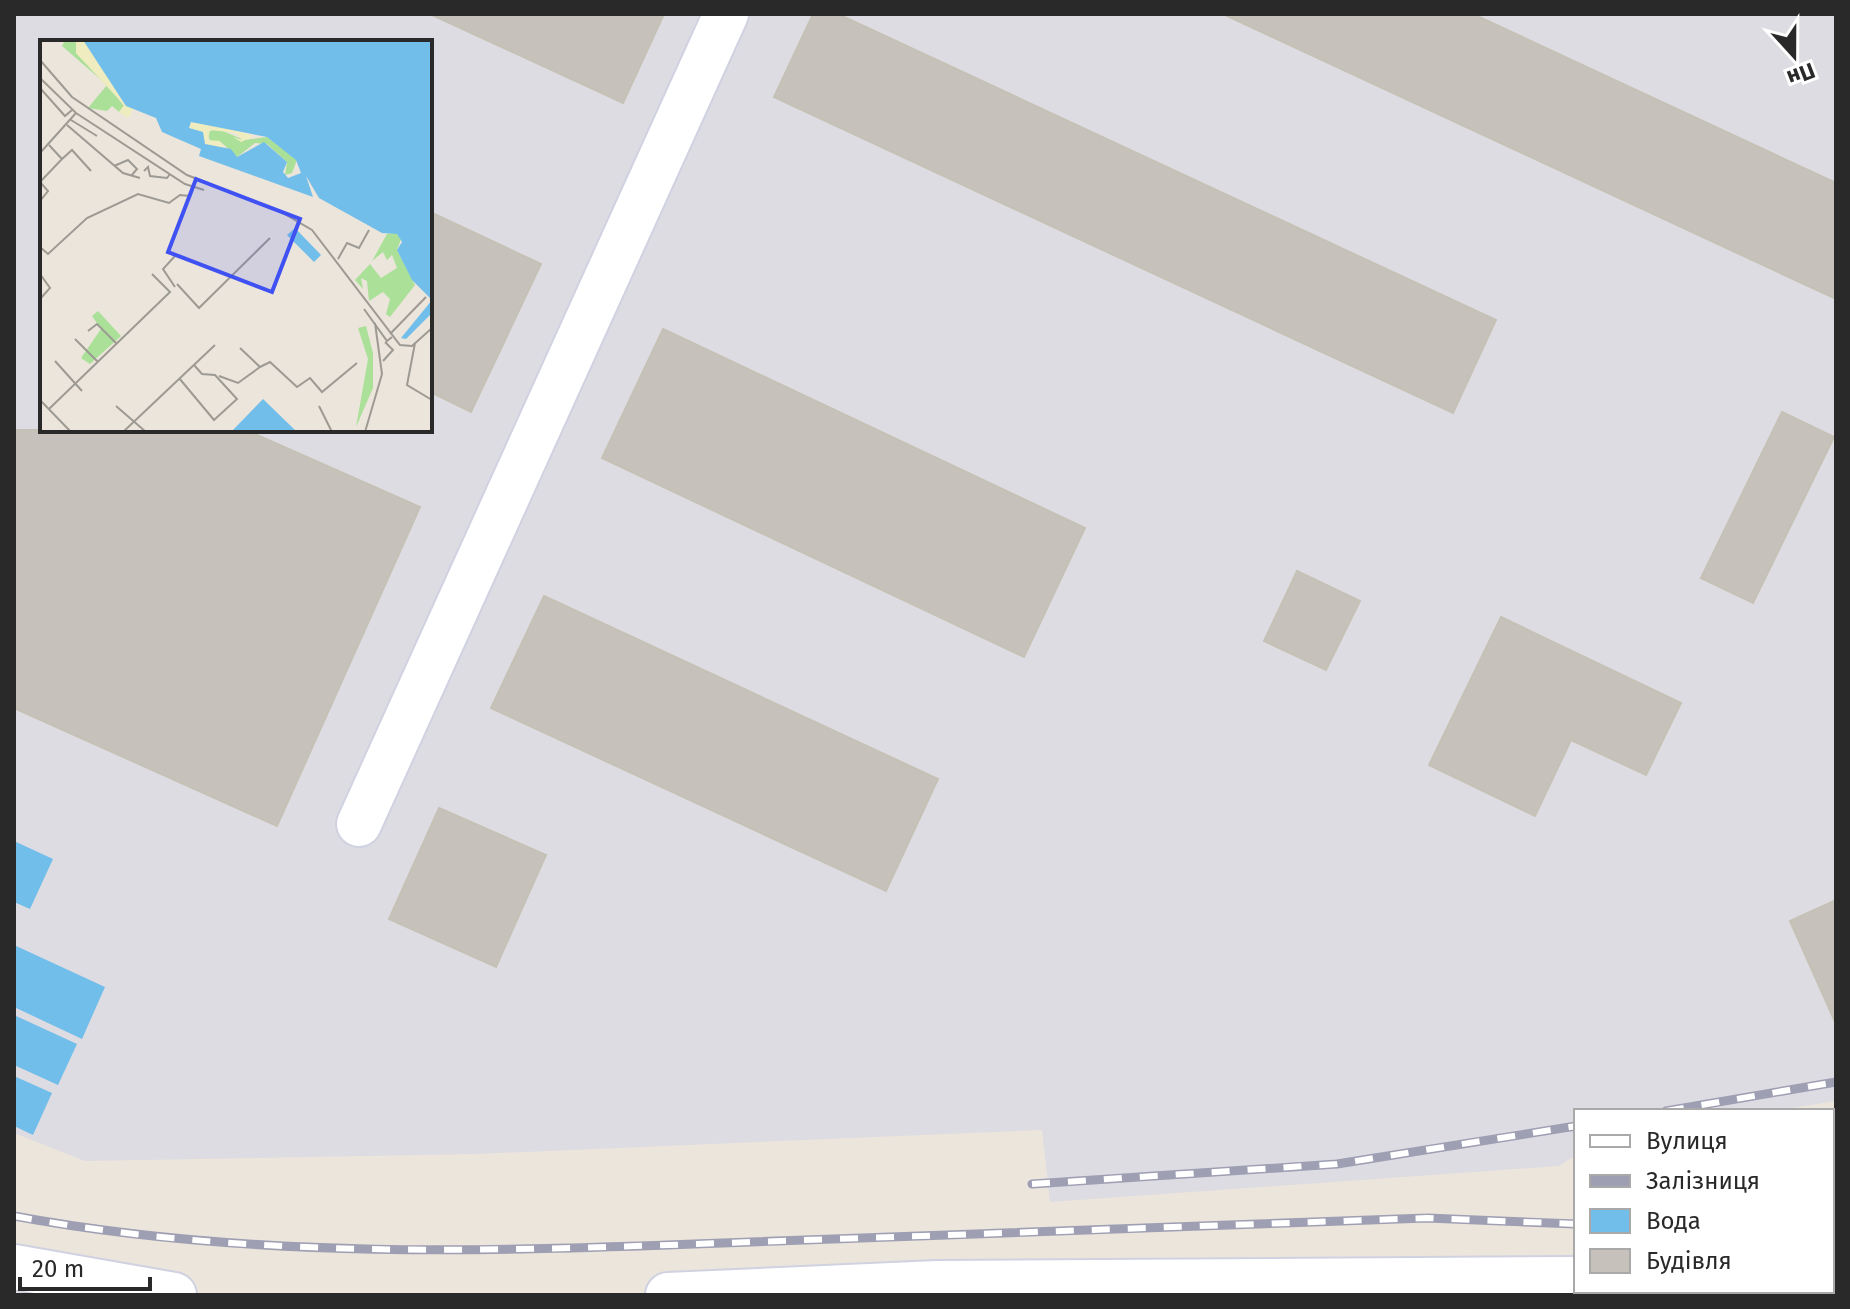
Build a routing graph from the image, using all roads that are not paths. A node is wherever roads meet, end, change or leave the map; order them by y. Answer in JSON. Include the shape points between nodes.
{"nodes":[{"id":1,"x":726,"y":14,"type":"edge"},
{"id":2,"x":359,"y":824,"type":"dead end"},
{"id":3,"x":14,"y":1267,"type":"edge"},
{"id":4,"x":1574,"y":1279,"type":"edge"},
{"id":5,"x":1800,"y":1293,"type":"edge"},
{"id":6,"x":174,"y":1295,"type":"edge"},
{"id":7,"x":668,"y":1295,"type":"edge"},
{"id":8,"x":1821,"y":1295,"type":"edge"}],
"edges":[{"from":1,"to":2,"type":"street"},
{"from":3,"to":6,"type":"street"},
{"from":4,"to":7,"type":"street","via":[[937,1283]]},
{"from":5,"to":8,"type":"street"}]}
